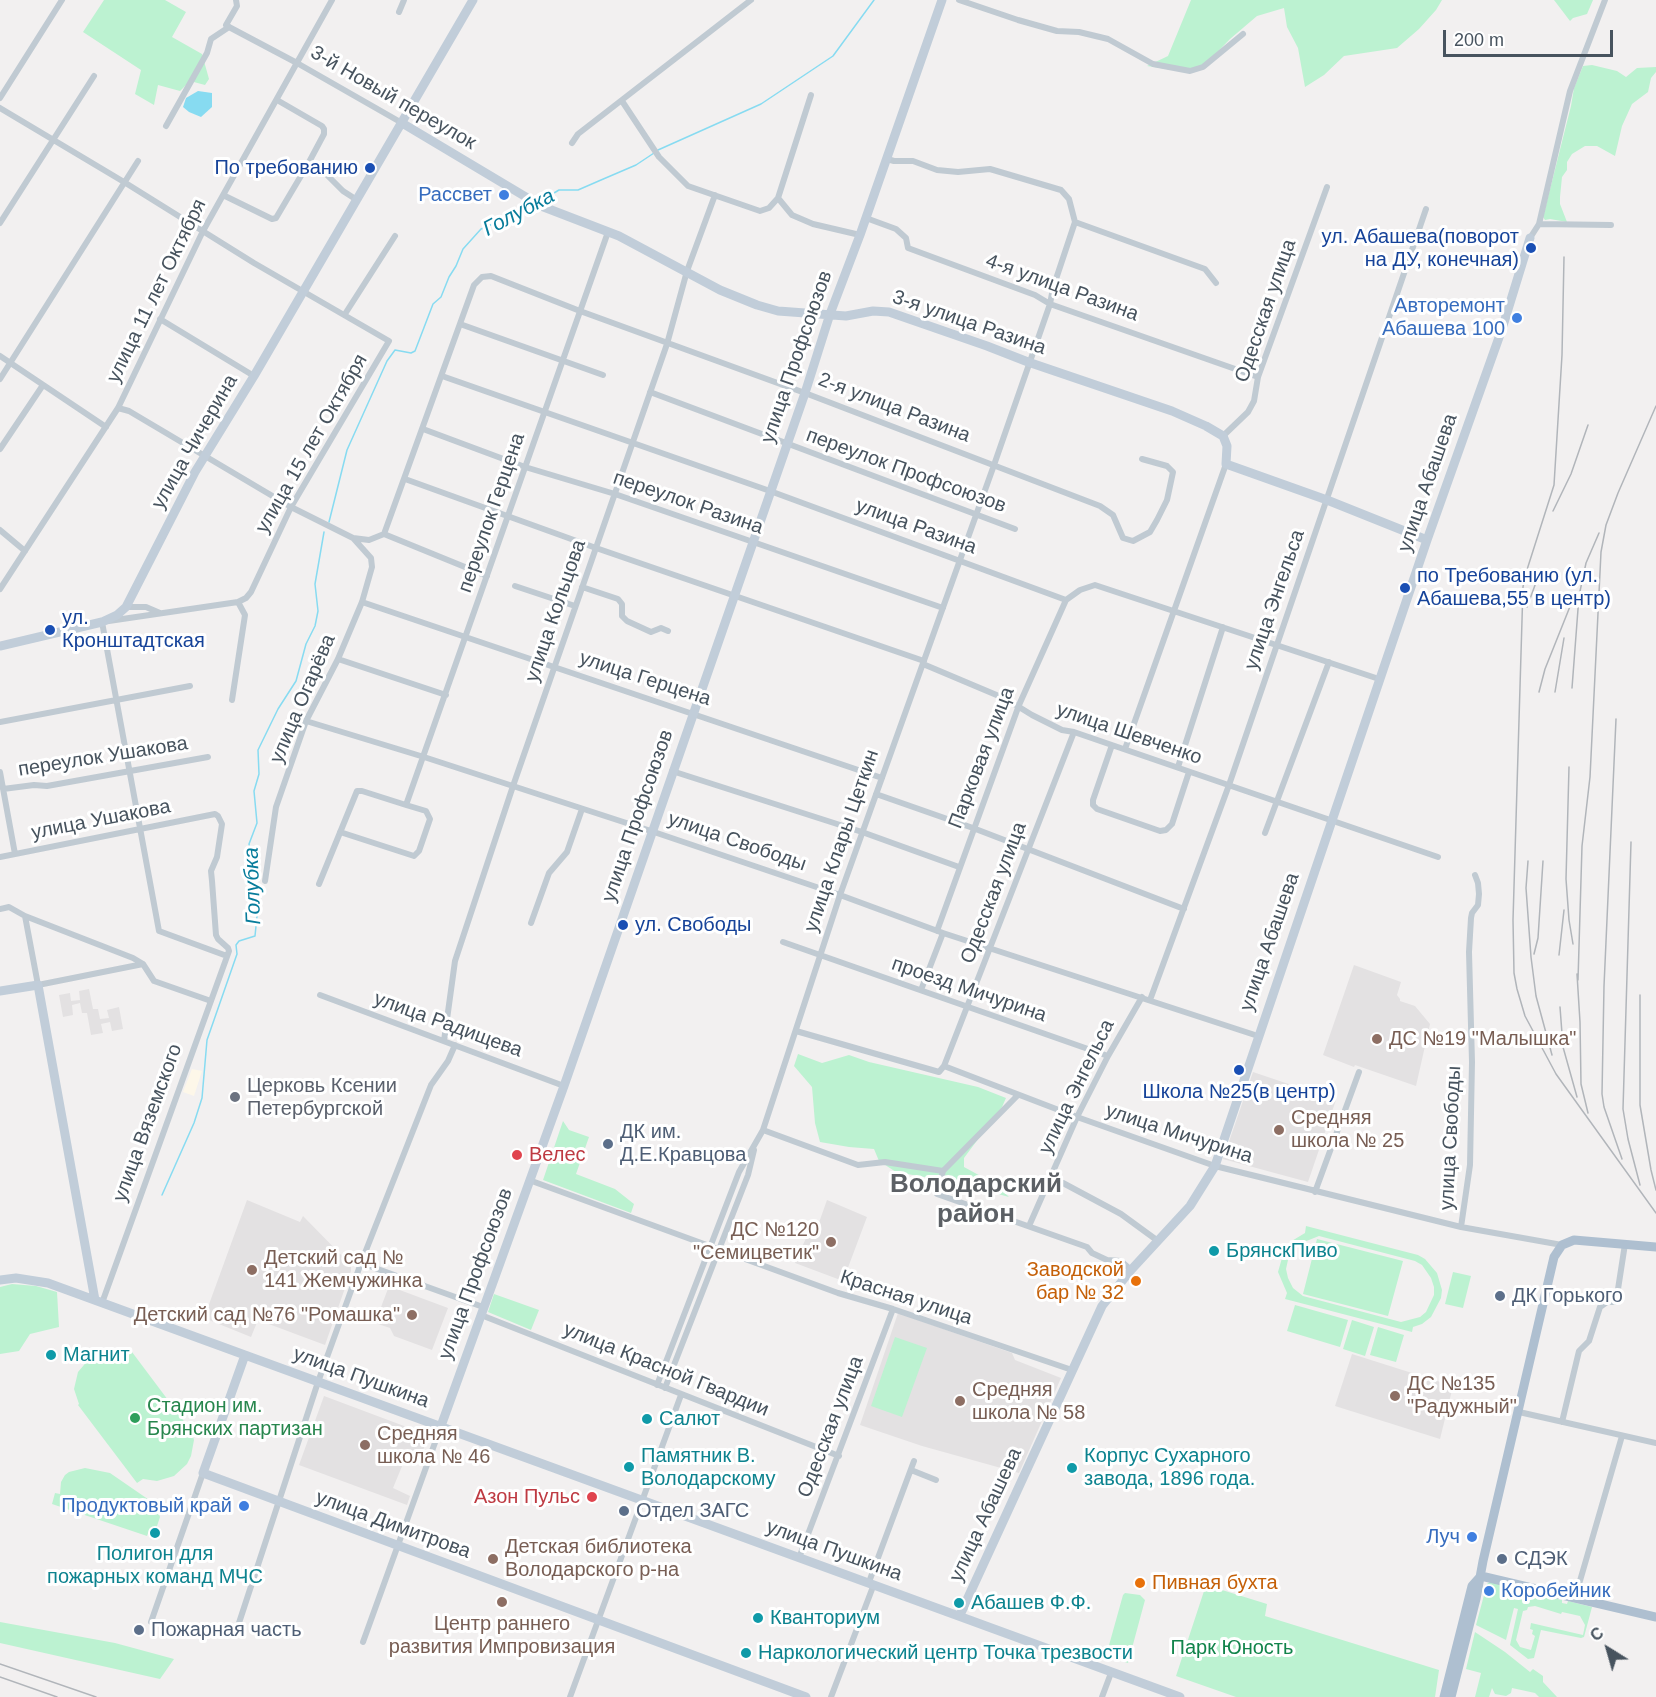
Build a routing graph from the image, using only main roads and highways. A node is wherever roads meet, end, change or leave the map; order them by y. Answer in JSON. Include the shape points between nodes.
{"nodes":[{"id":1,"x":1656,"y":1247,"type":"edge"},
{"id":2,"x":1481,"y":1575,"type":"junction"},
{"id":3,"x":1656,"y":1617,"type":"edge"},
{"id":4,"x":1444,"y":1697,"type":"edge"},
{"id":5,"x":1451,"y":1697,"type":"edge"}],
"edges":[{"from":1,"to":2,"type":"main road","via":[[1578,1239],[1562,1245],[1554,1257]]},
{"from":2,"to":3,"type":"main road"},
{"from":2,"to":4,"type":"main road","via":[[1472,1587]]},
{"from":2,"to":5,"type":"main road"}]}
